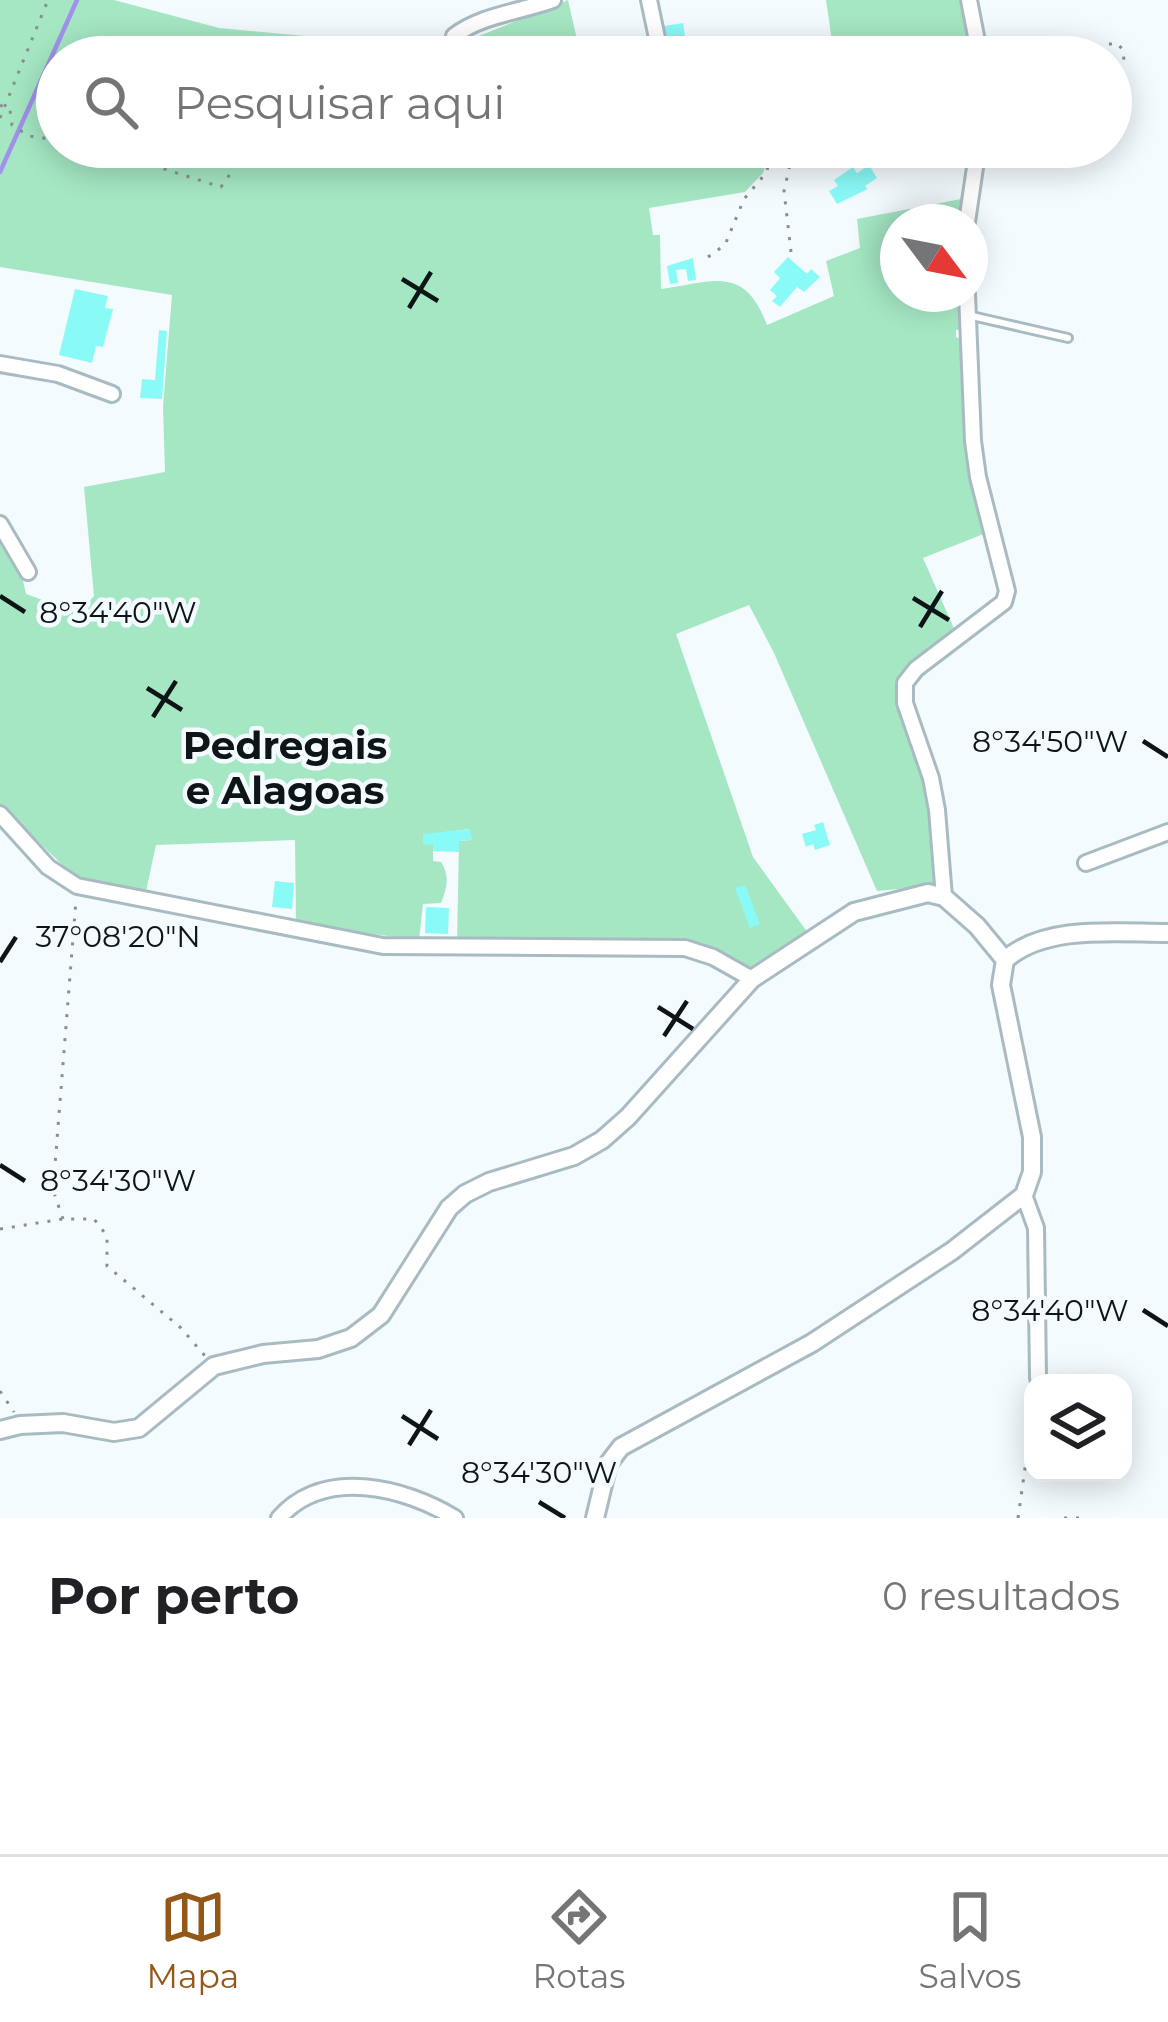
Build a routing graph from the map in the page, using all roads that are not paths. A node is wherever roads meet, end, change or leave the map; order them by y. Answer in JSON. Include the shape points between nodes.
{"nodes":[{"id":1,"x":553,"y":0,"type":"edge"},
{"id":2,"x":649,"y":0,"type":"edge"},
{"id":3,"x":969,"y":0,"type":"edge"},
{"id":4,"x":454,"y":36,"type":"dead end"},
{"id":5,"x":657,"y":36,"type":"edge"},
{"id":6,"x":976,"y":36,"type":"edge"},
{"id":7,"x":975,"y":168,"type":"edge"},
{"id":8,"x":970,"y":204,"type":"edge"},
{"id":9,"x":968,"y":312,"type":"edge"},
{"id":10,"x":968,"y":315,"type":"junction"},
{"id":11,"x":1068,"y":338,"type":"dead end"},
{"id":12,"x":0,"y":364,"type":"edge"},
{"id":13,"x":112,"y":394,"type":"dead end"},
{"id":14,"x":0,"y":524,"type":"edge"},
{"id":15,"x":28,"y":572,"type":"dead end"},
{"id":16,"x":0,"y":814,"type":"edge"},
{"id":17,"x":1168,"y":832,"type":"edge"},
{"id":18,"x":1087,"y":862,"type":"dead end"},
{"id":19,"x":944,"y":897,"type":"junction"},
{"id":20,"x":1168,"y":933,"type":"edge"},
{"id":21,"x":1005,"y":960,"type":"junction"},
{"id":22,"x":752,"y":980,"type":"junction"},
{"id":23,"x":1024,"y":1195,"type":"junction"},
{"id":24,"x":1038,"y":1374,"type":"edge"},
{"id":25,"x":0,"y":1430,"type":"edge"},
{"id":26,"x":279,"y":1518,"type":"edge"},
{"id":27,"x":454,"y":1518,"type":"edge"},
{"id":28,"x":595,"y":1518,"type":"edge"}],
"edges":[{"from":1,"to":4,"type":"street","via":[[471,23]]},
{"from":2,"to":5,"type":"street"},
{"from":3,"to":6,"type":"street"},
{"from":7,"to":8,"type":"street"},
{"from":9,"to":10,"type":"street"},
{"from":10,"to":11,"type":"lane"},
{"from":10,"to":19,"type":"street","via":[[977,477],[1007,591],[1004,602],[904,683],[937,810]]},
{"from":12,"to":13,"type":"street"},
{"from":14,"to":15,"type":"street"},
{"from":16,"to":22,"type":"street","via":[[77,886],[383,946],[685,947]]},
{"from":17,"to":18,"type":"street"},
{"from":19,"to":21,"type":"street"},
{"from":19,"to":22,"type":"street","via":[[928,893],[854,912]]},
{"from":20,"to":21,"type":"street","via":[[1069,936]]},
{"from":21,"to":23,"type":"street","via":[[1001,985],[1032,1137]]},
{"from":22,"to":25,"type":"street","via":[[602,1140],[489,1182],[448,1208],[381,1315],[351,1338],[214,1366],[139,1428],[63,1423]]},
{"from":23,"to":24,"type":"street","via":[[1036,1228]]},
{"from":23,"to":28,"type":"street","via":[[849,1320],[620,1447]]},
{"from":26,"to":27,"type":"street","via":[[311,1493],[384,1488]]}]}
